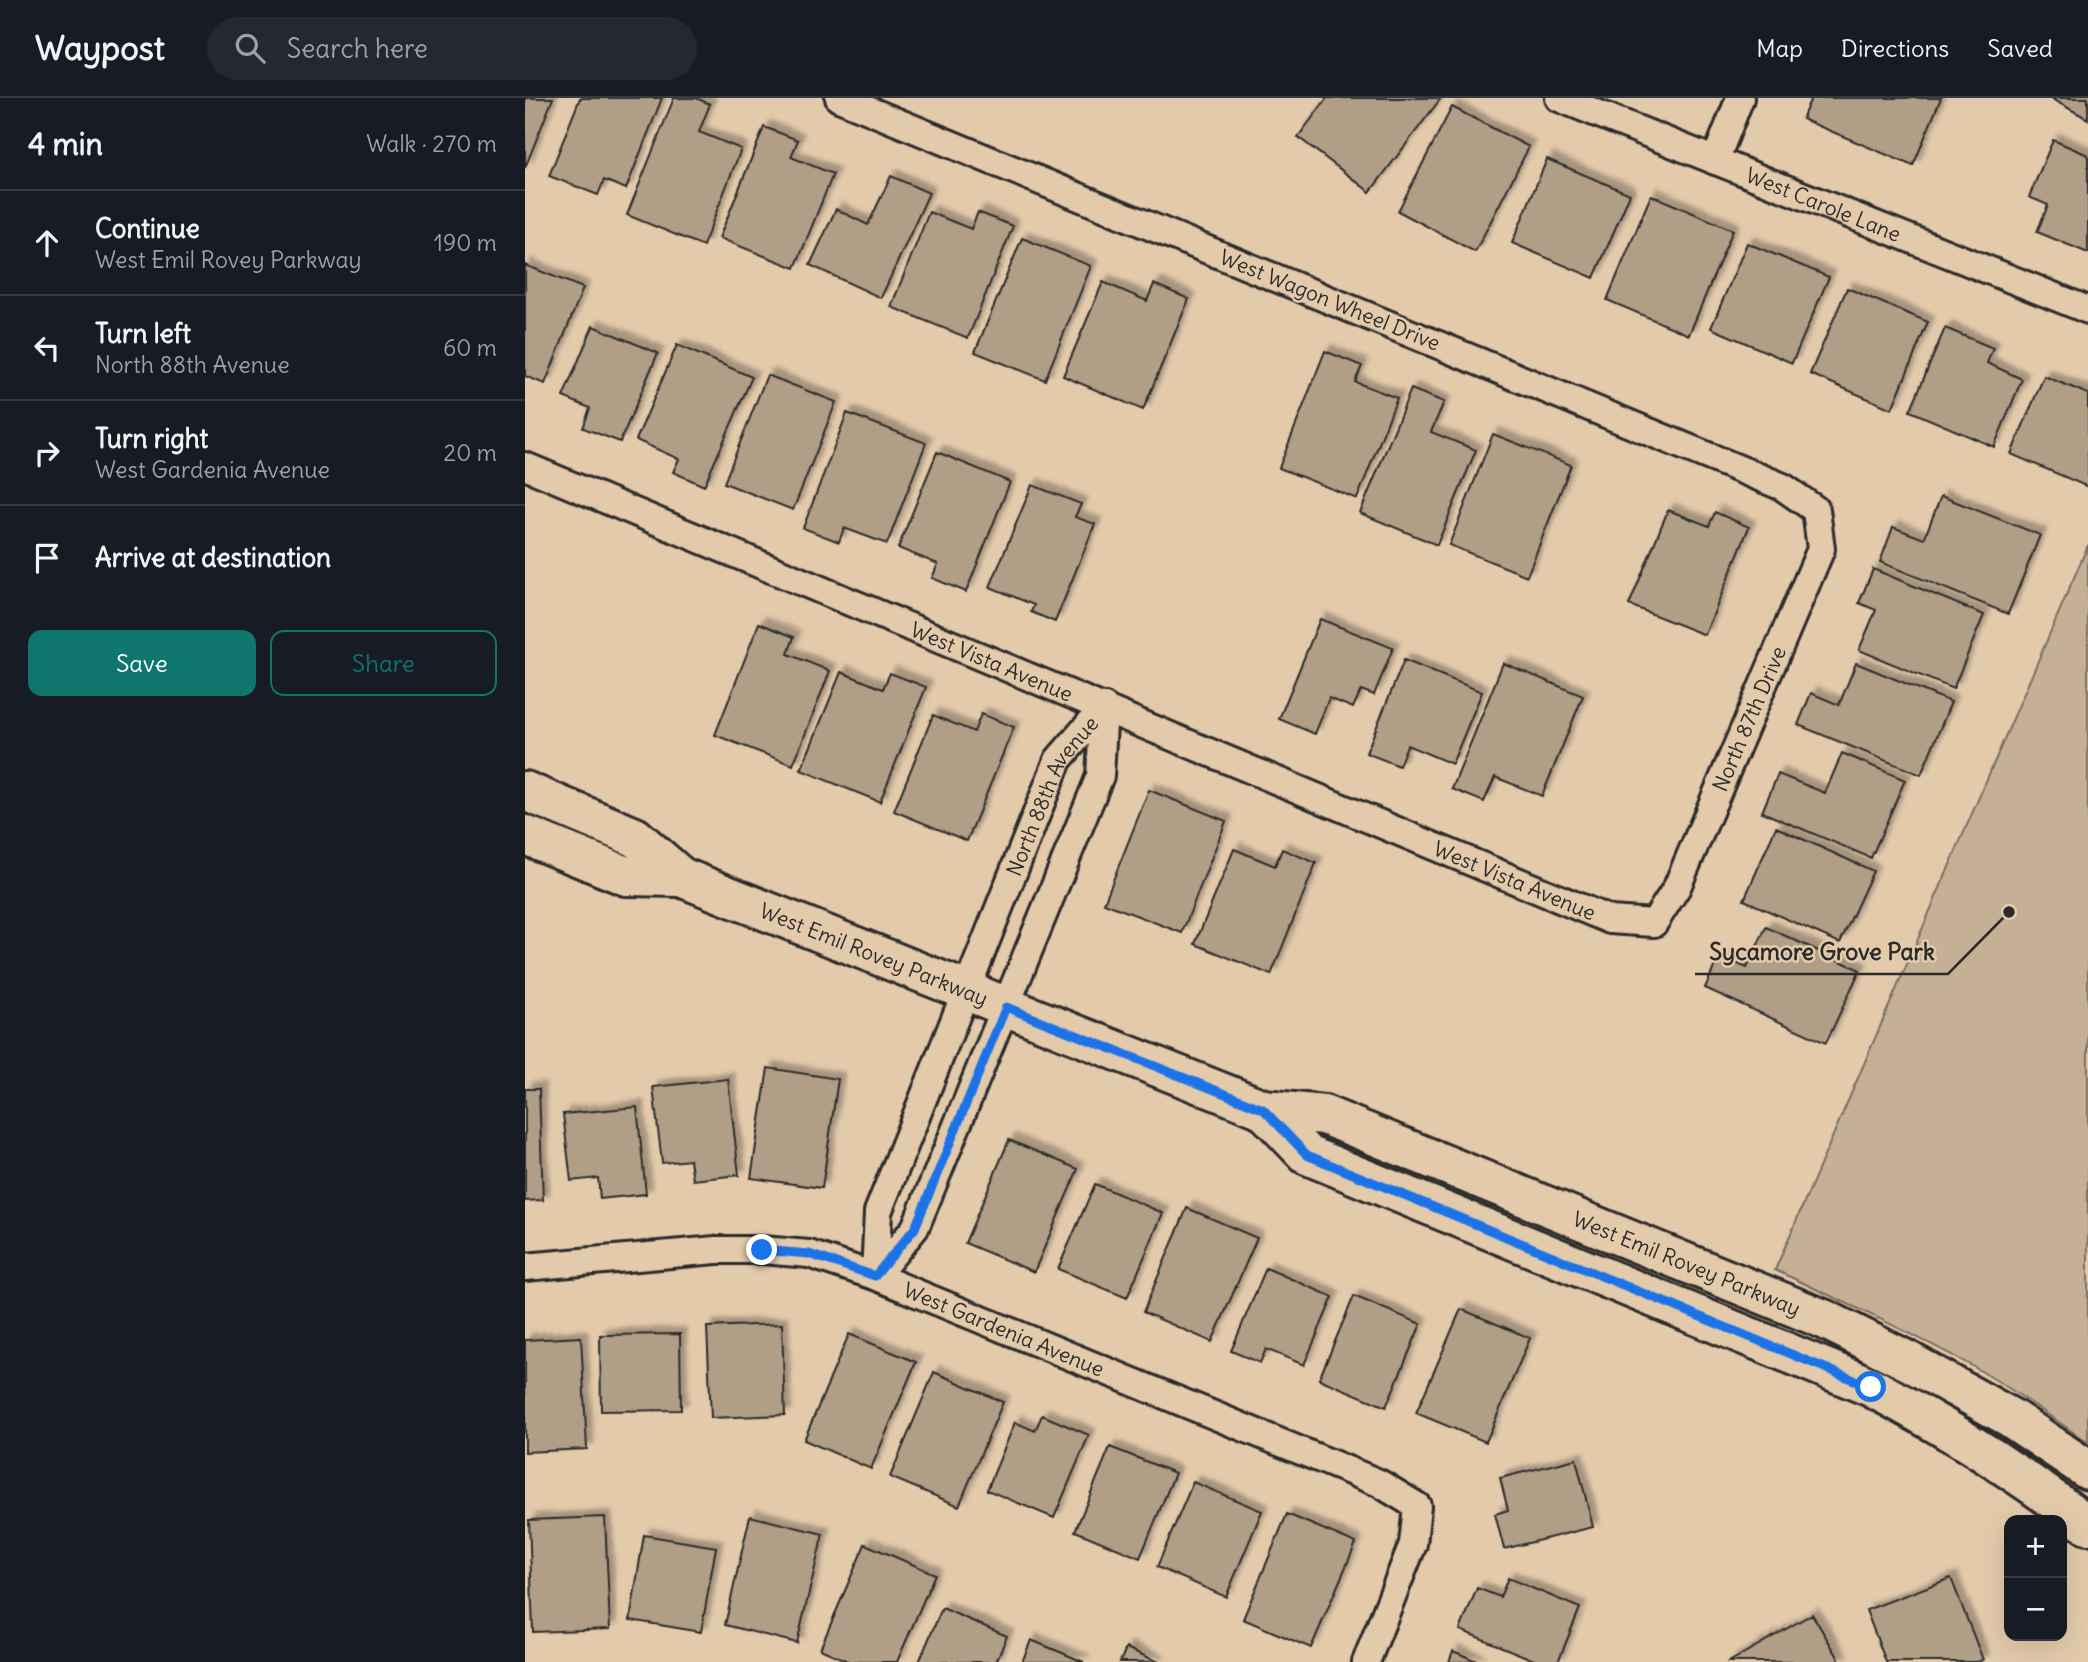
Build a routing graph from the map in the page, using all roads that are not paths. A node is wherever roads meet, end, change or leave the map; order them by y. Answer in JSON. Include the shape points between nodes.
{"nodes":[{"id":1,"x":839,"y":98,"type":"edge"},
{"id":2,"x":1559,"y":98,"type":"edge"},
{"id":3,"x":1740,"y":98,"type":"edge"},
{"id":4,"x":1714,"y":161,"type":"junction"},
{"id":5,"x":2088,"y":310,"type":"edge"},
{"id":6,"x":525,"y":466,"type":"edge"},
{"id":7,"x":1816,"y":510,"type":"joint"},
{"id":8,"x":1104,"y":707,"type":"junction"},
{"id":9,"x":525,"y":791,"type":"edge"},
{"id":10,"x":525,"y":835,"type":"edge"},
{"id":11,"x":681,"y":877,"type":"junction"},
{"id":12,"x":1654,"y":923,"type":"joint"},
{"id":13,"x":967,"y":991,"type":"junction"},
{"id":14,"x":1006,"y":1007,"type":"junction"},
{"id":15,"x":1263,"y":1109,"type":"junction"},
{"id":16,"x":525,"y":1267,"type":"edge"},
{"id":17,"x":875,"y":1276,"type":"junction"},
{"id":18,"x":2088,"y":1470,"type":"edge"},
{"id":19,"x":2088,"y":1525,"type":"edge"},
{"id":20,"x":1366,"y":1662,"type":"edge"}],
"edges":[{"from":1,"to":7,"type":"street","name":"West Wagon Wheel Drive","via":[[1783,487]]},
{"from":2,"to":4,"type":"street","name":"West Carole Lane"},
{"from":3,"to":4,"type":"street"},
{"from":4,"to":5,"type":"street","name":"West Carole Lane"},
{"from":6,"to":8,"type":"street","name":"West Vista Avenue"},
{"from":7,"to":12,"type":"street","name":"North 87th Drive","via":[[1821,549],[1677,887]]},
{"from":8,"to":12,"type":"street","name":"West Vista Avenue","via":[[1611,920]]},
{"from":8,"to":13,"type":"street","name":"North 88th Avenue","via":[[1058,760]]},
{"from":8,"to":14,"type":"street","name":"North 88th Avenue","via":[[1100,776]]},
{"from":9,"to":11,"type":"street","name":"West Emil Rovey Parkway","via":[[635,837]]},
{"from":10,"to":11,"type":"street","name":"West Emil Rovey Parkway","via":[[626,876]]},
{"from":11,"to":13,"type":"street","name":"West Emil Rovey Parkway"},
{"from":13,"to":14,"type":"street","name":"West Emil Rovey Parkway"},
{"from":13,"to":17,"type":"street","name":"North 88th Avenue","via":[[878,1212]]},
{"from":14,"to":15,"type":"street","name":"West Emil Rovey Parkway"},
{"from":14,"to":17,"type":"street","name":"North 88th Avenue","via":[[915,1228]]},
{"from":15,"to":18,"type":"street","name":"West Emil Rovey Parkway","via":[[1324,1115],[1826,1320],[2011,1418]]},
{"from":15,"to":19,"type":"street","name":"West Emil Rovey Parkway","via":[[1307,1155],[1871,1387],[2041,1489]]},
{"from":16,"to":17,"type":"street","name":"West Gardenia Avenue","via":[[762,1250],[809,1254]]},
{"from":17,"to":20,"type":"street","name":"West Gardenia Avenue","via":[[1379,1483],[1417,1506],[1413,1544]]}]}
